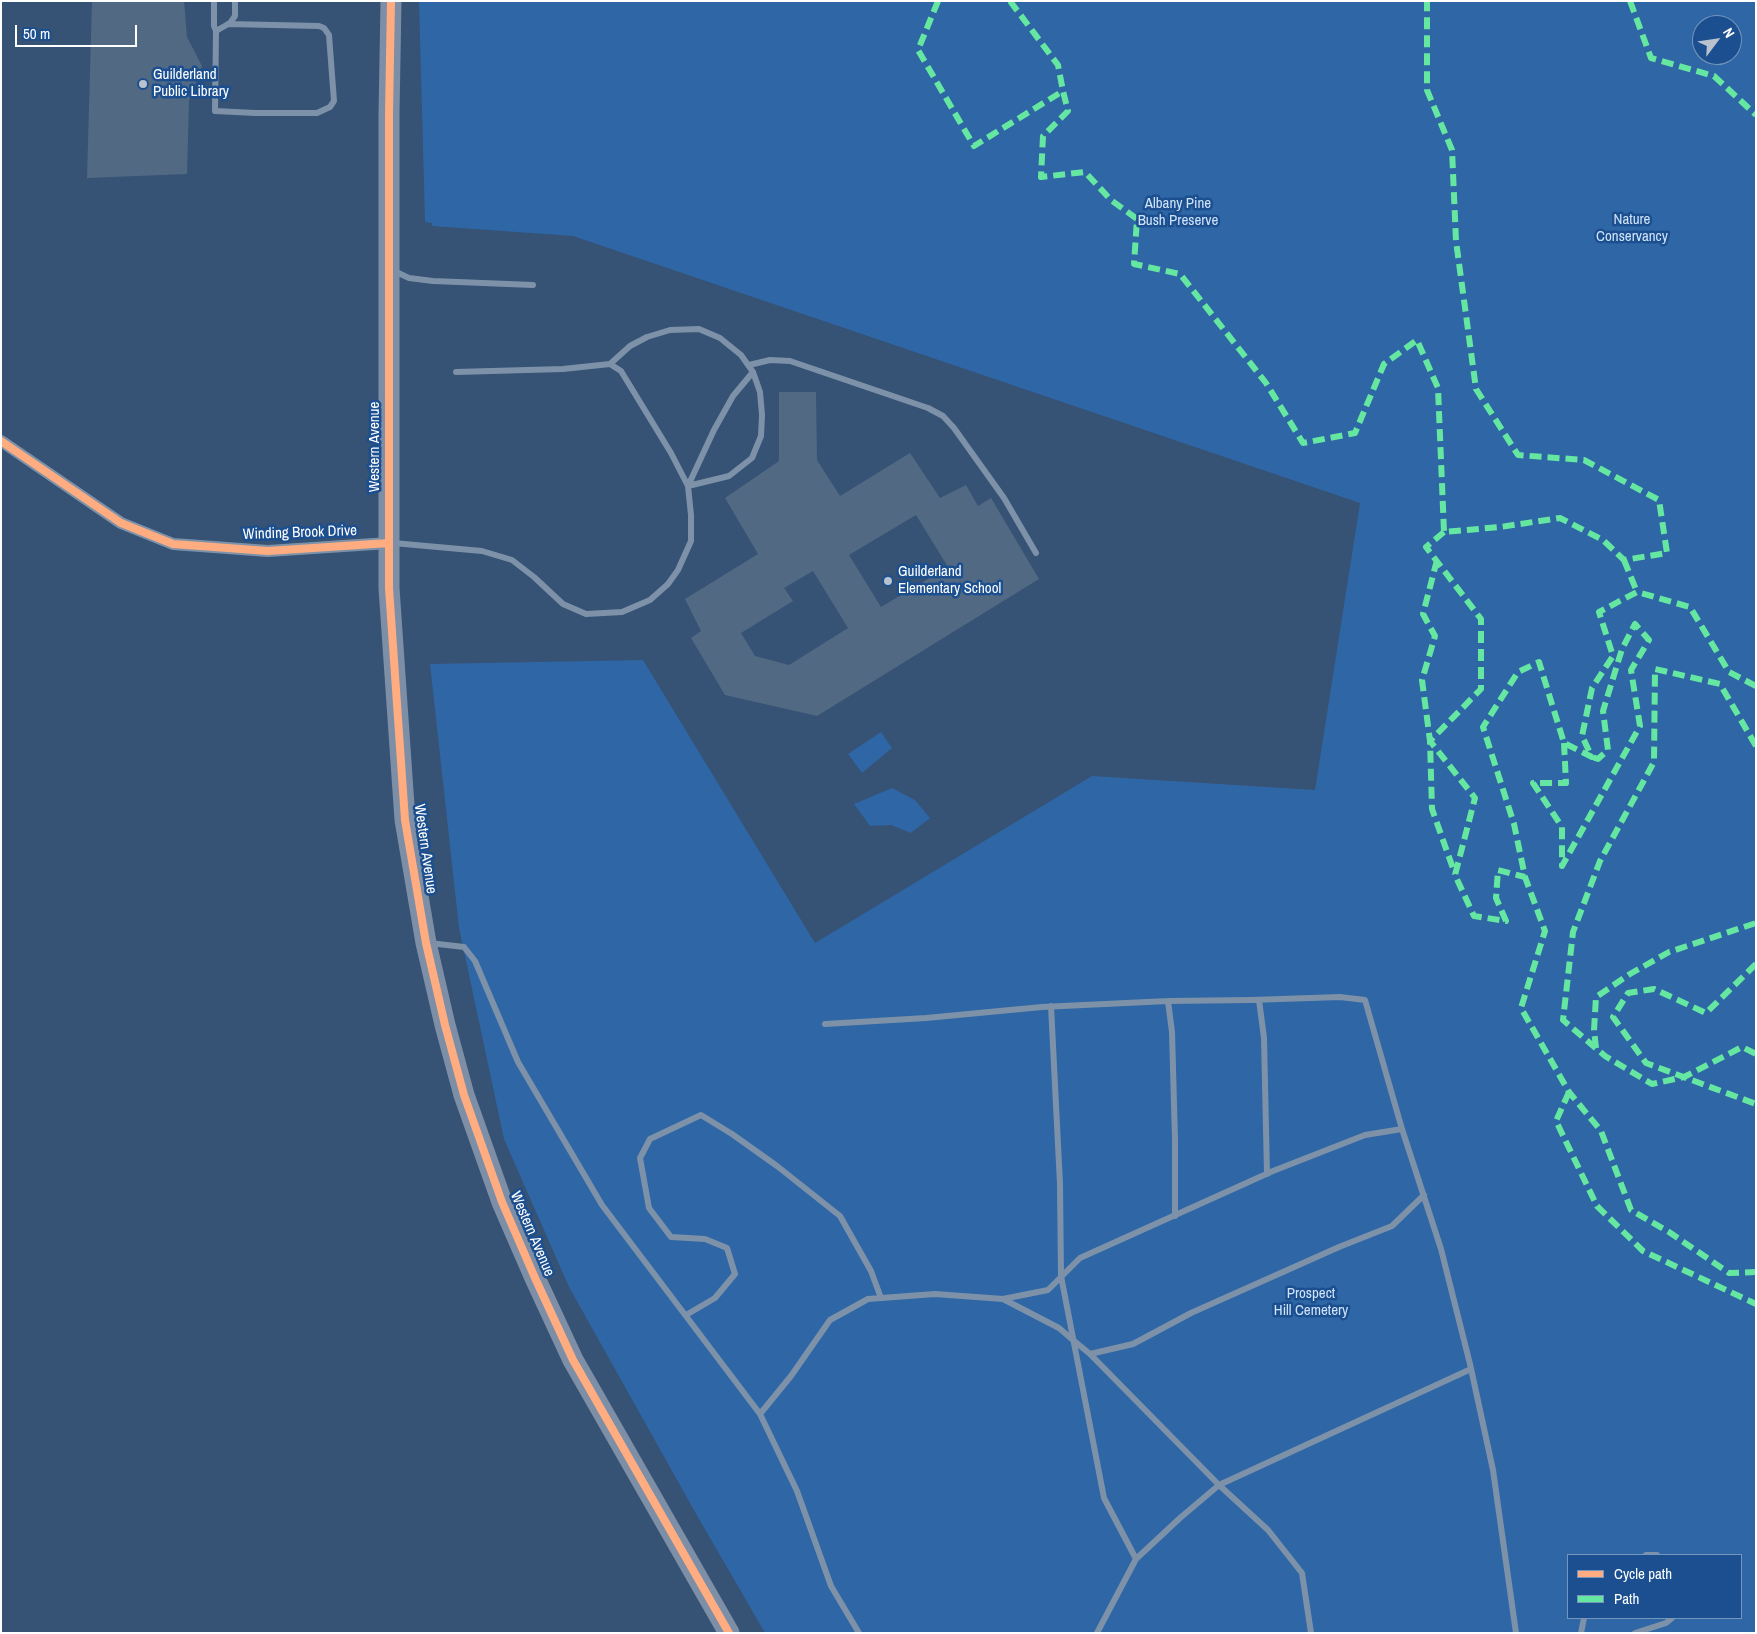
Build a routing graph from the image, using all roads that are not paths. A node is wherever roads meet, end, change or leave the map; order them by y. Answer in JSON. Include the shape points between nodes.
{"nodes":[{"id":1,"x":214,"y":1,"type":"edge"},
{"id":2,"x":235,"y":1,"type":"edge"},
{"id":3,"x":391,"y":1,"type":"edge"},
{"id":4,"x":228,"y":24,"type":"junction"},
{"id":5,"x":216,"y":32,"type":"junction"},
{"id":6,"x":389,"y":267,"type":"junction"},
{"id":7,"x":533,"y":285,"type":"dead end"},
{"id":8,"x":610,"y":364,"type":"junction"},
{"id":9,"x":749,"y":365,"type":"junction"},
{"id":10,"x":456,"y":372,"type":"dead end"},
{"id":11,"x":754,"y":372,"type":"junction"},
{"id":12,"x":1,"y":442,"type":"edge"},
{"id":13,"x":688,"y":486,"type":"junction"},
{"id":14,"x":389,"y":543,"type":"junction"},
{"id":15,"x":1036,"y":553,"type":"dead end"},
{"id":16,"x":426,"y":943,"type":"junction"},
{"id":17,"x":1168,"y":1000,"type":"junction"},
{"id":18,"x":1259,"y":1000,"type":"junction"},
{"id":19,"x":1051,"y":1006,"type":"junction"},
{"id":20,"x":825,"y":1024,"type":"dead end"},
{"id":21,"x":1402,"y":1129,"type":"junction"},
{"id":22,"x":1266,"y":1174,"type":"junction"},
{"id":23,"x":1424,"y":1195,"type":"junction"},
{"id":24,"x":1175,"y":1216,"type":"junction"},
{"id":25,"x":1061,"y":1276,"type":"junction"},
{"id":26,"x":881,"y":1298,"type":"junction"},
{"id":27,"x":1004,"y":1299,"type":"junction"},
{"id":28,"x":686,"y":1315,"type":"junction"},
{"id":29,"x":1073,"y":1340,"type":"junction"},
{"id":30,"x":1090,"y":1354,"type":"junction"},
{"id":31,"x":1471,"y":1369,"type":"junction"},
{"id":32,"x":760,"y":1414,"type":"junction"},
{"id":33,"x":1219,"y":1485,"type":"junction"},
{"id":34,"x":1136,"y":1559,"type":"junction"},
{"id":35,"x":1584,"y":1619,"type":"edge"},
{"id":36,"x":1671,"y":1619,"type":"edge"},
{"id":37,"x":729,"y":1633,"type":"edge"},
{"id":38,"x":858,"y":1633,"type":"edge"},
{"id":39,"x":1097,"y":1633,"type":"edge"},
{"id":40,"x":1311,"y":1633,"type":"edge"},
{"id":41,"x":1516,"y":1633,"type":"edge"},
{"id":42,"x":1581,"y":1633,"type":"edge"},
{"id":43,"x":1635,"y":1633,"type":"edge"}],
"edges":[{"from":1,"to":5,"type":"lane"},
{"from":2,"to":4,"type":"lane","via":[[235,16]]},
{"from":3,"to":6,"type":"main road","name":"Western Avenue"},
{"from":4,"to":5,"type":"lane"},
{"from":4,"to":5,"type":"lane","via":[[324,28],[329,34],[334,101],[330,107],[317,113],[216,110]]},
{"from":6,"to":7,"type":"lane","via":[[409,278]]},
{"from":6,"to":14,"type":"main road","name":"Western Avenue"},
{"from":8,"to":9,"type":"lane","via":[[630,346],[647,337],[670,330],[699,329],[720,338]]},
{"from":8,"to":10,"type":"lane","via":[[562,369]]},
{"from":8,"to":13,"type":"lane","via":[[621,372],[672,453]]},
{"from":9,"to":11,"type":"lane"},
{"from":9,"to":15,"type":"lane","via":[[770,360],[790,361],[943,416],[1004,498]]},
{"from":11,"to":13,"type":"lane","via":[[733,396]]},
{"from":11,"to":13,"type":"lane","via":[[760,392],[762,436],[752,458],[729,476]]},
{"from":12,"to":14,"type":"street","name":"Winding Brook Drive","via":[[121,523],[173,544],[268,551]]},
{"from":13,"to":14,"type":"lane","via":[[691,541],[678,570],[650,600],[622,612],[586,614],[563,604],[512,560],[482,551]]},
{"from":14,"to":16,"type":"main road","name":"Western Avenue","via":[[389,588],[405,820]]},
{"from":16,"to":28,"type":"lane","via":[[464,948],[475,961],[518,1062],[597,1196]]},
{"from":16,"to":37,"type":"main road","name":"Western Avenue","via":[[464,1094],[502,1202],[535,1278],[573,1360]]},
{"from":17,"to":18,"type":"lane"},
{"from":17,"to":19,"type":"lane"},
{"from":17,"to":24,"type":"lane","via":[[1172,1032]]},
{"from":18,"to":21,"type":"lane","via":[[1340,997],[1365,1000]]},
{"from":18,"to":22,"type":"lane","via":[[1264,1038]]},
{"from":19,"to":20,"type":"lane"},
{"from":19,"to":25,"type":"lane"},
{"from":21,"to":22,"type":"lane","via":[[1366,1135]]},
{"from":21,"to":23,"type":"lane"},
{"from":22,"to":24,"type":"lane"},
{"from":23,"to":30,"type":"lane","via":[[1392,1226],[1191,1313],[1133,1344]]},
{"from":23,"to":31,"type":"lane"},
{"from":24,"to":25,"type":"lane","via":[[1080,1258]]},
{"from":25,"to":27,"type":"lane","via":[[1048,1290]]},
{"from":25,"to":29,"type":"lane"},
{"from":26,"to":27,"type":"lane","via":[[935,1294]]},
{"from":26,"to":28,"type":"lane","via":[[871,1271],[840,1216],[770,1161],[701,1115],[650,1139],[640,1158],[649,1208],[671,1237],[705,1239],[727,1248],[735,1274],[715,1298]]},
{"from":26,"to":32,"type":"lane","via":[[868,1299],[830,1320]]},
{"from":27,"to":29,"type":"lane","via":[[1059,1328]]},
{"from":28,"to":32,"type":"lane"},
{"from":29,"to":30,"type":"lane"},
{"from":29,"to":34,"type":"lane","via":[[1104,1498]]},
{"from":30,"to":33,"type":"lane"},
{"from":31,"to":33,"type":"lane"},
{"from":31,"to":41,"type":"lane","via":[[1493,1470]]},
{"from":32,"to":38,"type":"lane","via":[[797,1491],[831,1586]]},
{"from":33,"to":34,"type":"lane"},
{"from":33,"to":40,"type":"lane","via":[[1268,1530],[1302,1572]]},
{"from":34,"to":39,"type":"lane"},
{"from":35,"to":42,"type":"lane"},
{"from":36,"to":43,"type":"lane"}]}
